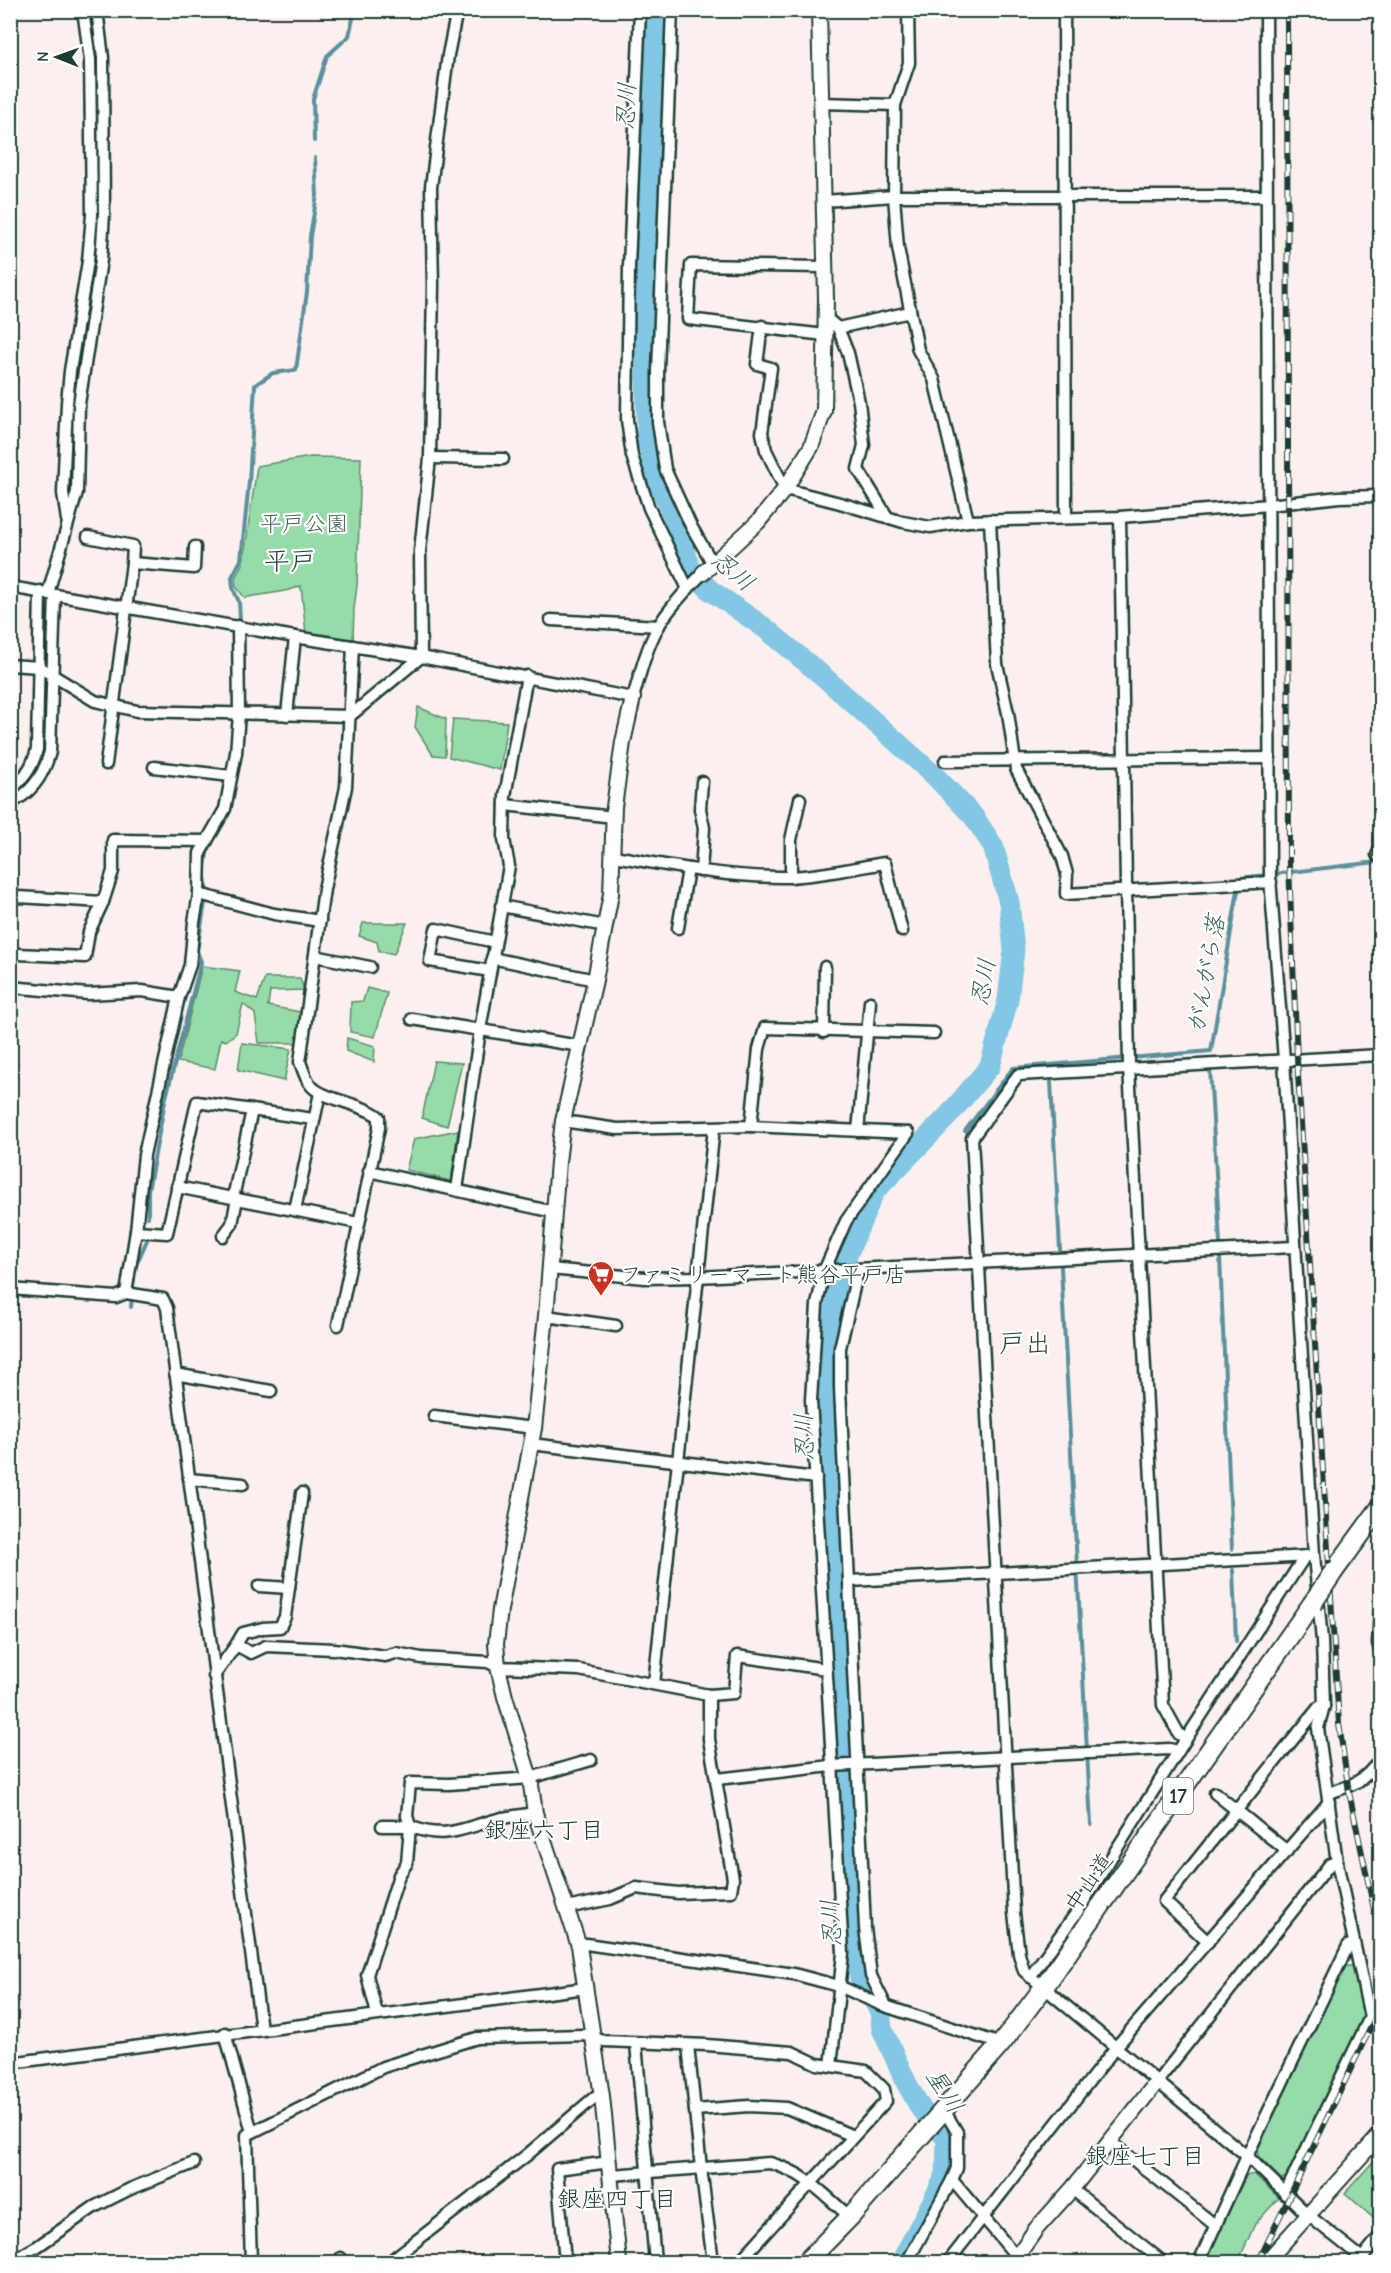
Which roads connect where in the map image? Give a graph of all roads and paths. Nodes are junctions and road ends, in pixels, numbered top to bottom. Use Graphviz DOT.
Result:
graph roads {
  1 [pos="82,10"];
  2 [pos="97,10"];
  3 [pos="457,10"];
  4 [pos="640,10"];
  5 [pos="672,10"];
  6 [pos="819,10"];
  7 [pos="908,10"];
  8 [pos="1064,10"];
  9 [pos="1266,10"];
  10 [pos="820,104"];
  11 [pos="895,105"];
  12 [pos="894,196"];
  13 [pos="1266,196"];
  14 [pos="1065,198"];
  15 [pos="824,201"];
  16 [pos="98,214"];
  17 [pos="825,267"];
  18 [pos="910,312"];
  19 [pos="825,317"];
  20 [pos="762,326"];
  21 [pos="838,328"];
  22 [pos="825,335"];
  23 [pos="430,458"];
  24 [pos="503,459"];
  25 [pos="785,489"];
  26 [pos="1380,496"];
  27 [pos="1269,505"];
  28 [pos="1120,517"];
  29 [pos="888,518"];
  30 [pos="1066,518"];
  31 [pos="968,520"];
  32 [pos="990,520"];
  33 [pos="88,537"];
  34 [pos="195,547"];
  35 [pos="132,563"];
  36 [pos="708,569"];
  37 [pos="10,587"];
  38 [pos="690,587"];
  39 [pos="48,593"];
  40 [pos="126,607"];
  41 [pos="551,620"];
  42 [pos="238,626"];
  43 [pos="659,626"];
  44 [pos="295,637"];
  45 [pos="353,646"];
  46 [pos="421,657"];
  47 [pos="10,665"];
  48 [pos="39,667"];
  49 [pos="527,676"];
  50 [pos="54,677"];
  51 [pos="633,698"];
  52 [pos="115,706"];
  53 [pos="239,714"];
  54 [pos="287,715"];
  55 [pos="350,716"];
  56 [pos="1270,758"];
  57 [pos="1125,759"];
  58 [pos="1015,760"];
  59 [pos="945,761"];
  60 [pos="106,764"];
  61 [pos="154,767"];
  62 [pos="231,776"];
  63 [pos="702,782"];
  64 [pos="10,789"];
  65 [pos="800,799"];
  66 [pos="10,803"];
  67 [pos="505,805"];
  68 [pos="614,817"];
  69 [pos="207,841"];
  70 [pos="614,856"];
  71 [pos="688,869"];
  72 [pos="701,871"];
  73 [pos="1270,876"];
  74 [pos="791,877"];
  75 [pos="1126,891"];
  76 [pos="198,894"];
  77 [pos="18,897"];
  78 [pos="103,902"];
  79 [pos="501,906"];
  80 [pos="320,921"];
  81 [pos="605,926"];
  82 [pos="678,928"];
  83 [pos="902,931"];
  84 [pos="495,942"];
  85 [pos="17,954"];
  86 [pos="315,956"];
  87 [pos="492,958"];
  88 [pos="370,967"];
  89 [pos="825,967"];
  90 [pos="490,971"];
  91 [pos="595,980"];
  92 [pos="10,987"];
  93 [pos="179,997"];
  94 [pos="870,1002"];
  95 [pos="412,1019"];
  96 [pos="480,1030"];
  97 [pos="824,1032"];
  98 [pos="867,1032"];
  99 [pos="934,1033"];
  100 [pos="580,1046"];
  101 [pos="1380,1055"];
  102 [pos="1284,1060"];
  103 [pos="1129,1067"];
  104 [pos="320,1093"];
  105 [pos="252,1110"];
  106 [pos="313,1119"];
  107 [pos="563,1121"];
  108 [pos="751,1126"];
  109 [pos="714,1128"];
  110 [pos="858,1131"];
  111 [pos="369,1171"];
  112 [pos="177,1187"];
  113 [pos="457,1190"];
  114 [pos="235,1198"];
  115 [pos="295,1210"];
  116 [pos="554,1212"];
  117 [pos="358,1222"];
  118 [pos="136,1231"];
  119 [pos="223,1236"];
  120 [pos="1294,1247"];
  121 [pos="1138,1254"];
  122 [pos="980,1262"];
  123 [pos="550,1269"];
  124 [pos="855,1270"];
  125 [pos="827,1271"];
  126 [pos="698,1277"];
  127 [pos="10,1289"];
  128 [pos="126,1293"];
  129 [pos="546,1316"];
  130 [pos="338,1325"];
  131 [pos="616,1326"];
  132 [pos="175,1374"];
  133 [pos="271,1390"];
  134 [pos="434,1416"];
  135 [pos="534,1428"];
  136 [pos="531,1444"];
  137 [pos="679,1463"];
  138 [pos="816,1478"];
  139 [pos="189,1479"];
  140 [pos="243,1484"];
  141 [pos="302,1492"];
  142 [pos="1380,1508"];
  143 [pos="1309,1556"];
  144 [pos="1155,1563"];
  145 [pos="996,1573"];
  146 [pos="850,1581"];
  147 [pos="259,1586"];
  148 [pos="289,1588"];
  149 [pos="1380,1612"];
  150 [pos="236,1645"];
  151 [pos="1380,1650"];
  152 [pos="498,1667"];
  153 [pos="826,1670"];
  154 [pos="214,1676"];
  155 [pos="654,1684"];
  156 [pos="709,1695"];
  157 [pos="1324,1706"];
  158 [pos="1186,1738"];
  159 [pos="1178,1751"];
  160 [pos="1006,1757"];
  161 [pos="1380,1759"];
  162 [pos="591,1760"];
  163 [pos="859,1765"];
  164 [pos="834,1766"];
  165 [pos="530,1778"];
  166 [pos="717,1779"];
  167 [pos="1215,1793"];
  168 [pos="1328,1797"];
  169 [pos="1237,1811"];
  170 [pos="536,1813"];
  171 [pos="382,1826"];
  172 [pos="410,1826"];
  173 [pos="1287,1851"];
  174 [pos="1337,1862"];
  175 [pos="567,1908"];
  176 [pos="1208,1942"];
  177 [pos="1353,1944"];
  178 [pos="579,1946"];
  179 [pos="1037,1982"];
  180 [pos="839,1986"];
  181 [pos="586,1988"];
  182 [pos="883,2005"];
  183 [pos="377,2014"];
  184 [pos="261,2029"];
  185 [pos="225,2033"];
  186 [pos="594,2037"];
  187 [pos="636,2043"];
  188 [pos="688,2044"];
  189 [pos="1001,2044"];
  190 [pos="1116,2047"];
  191 [pos="10,2063"];
  192 [pos="831,2066"];
  193 [pos="1157,2082"];
  194 [pos="602,2096"];
  195 [pos="946,2108"];
  196 [pos="695,2110"];
  197 [pos="252,2132"];
  198 [pos="1380,2135"];
  199 [pos="854,2136"];
  200 [pos="1110,2141"];
  201 [pos="1247,2156"];
  202 [pos="194,2163"];
  203 [pos="700,2168"];
  204 [pos="610,2169"];
  205 [pos="647,2172"];
  206 [pos="952,2180"];
  207 [pos="812,2183"];
  208 [pos="1072,2188"];
  209 [pos="1285,2193"];
  210 [pos="1308,2215"];
  211 [pos="850,2217"];
  212 [pos="984,2217"];
  213 [pos="1216,2226"];
  214 [pos="1380,2236"];
  215 [pos="1017,2260"];
  216 [pos="1360,2260"];
  217 [pos="10,2262"];
  218 [pos="251,2262"];
  219 [pos="389,2262"];
  220 [pos="565,2262"];
  221 [pos="620,2262"];
  222 [pos="655,2262"];
  223 [pos="713,2262"];
  224 [pos="739,2262"];
  225 [pos="806,2262"];
  226 [pos="907,2262"];
  227 [pos="948,2262"];
  228 [pos="1163,2262"];
  229 [pos="1199,2262"];
  230 [pos="1266,2262"];
  1 -- 16 [label="street"];
  2 -- 16 [label="street"];
  3 -- 23 [label="street"];
  4 -- 38 [label="street"];
  5 -- 36 [label="street"];
  6 -- 10 [label="street"];
  7 -- 11 [label="street"];
  8 -- 14 [label="street"];
  9 -- 13 [label="street"];
  10 -- 11 [label="street"];
  10 -- 15 [label="street"];
  11 -- 12 [label="street"];
  12 -- 14 [label="street"];
  12 -- 15 [label="street"];
  12 -- 18 [label="street"];
  13 -- 14 [label="street"];
  13 -- 27 [label="street"];
  14 -- 30 [label="street"];
  15 -- 17 [label="street"];
  16 -- 39 [label="street"];
  17 -- 19 [label="street"];
  17 -- 20 [label="street"];
  18 -- 21 [label="street"];
  18 -- 31 [label="street"];
  19 -- 21 [label="street"];
  19 -- 22 [label="street"];
  20 -- 22 [label="street"];
  20 -- 25 [label="street"];
  21 -- 29 [label="street"];
  22 -- 25 [label="street"];
  23 -- 24 [label="street"];
  23 -- 46 [label="street"];
  25 -- 29 [label="street"];
  25 -- 36 [label="street"];
  26 -- 27 [label="street"];
  27 -- 28 [label="street"];
  27 -- 56 [label="street"];
  28 -- 30 [label="street"];
  28 -- 57 [label="street"];
  29 -- 31 [label="street"];
  30 -- 32 [label="street"];
  31 -- 32 [label="street"];
  32 -- 58 [label="street"];
  33 -- 35 [label="street"];
  34 -- 35 [label="street"];
  35 -- 40 [label="street"];
  36 -- 38 [label="street"];
  37 -- 39 [label="street"];
  38 -- 43 [label="street"];
  39 -- 40 [label="street"];
  39 -- 48 [label="street"];
  39 -- 50 [label="street"];
  40 -- 42 [label="street"];
  40 -- 52 [label="street"];
  41 -- 43 [label="street"];
  42 -- 44 [label="street"];
  42 -- 53 [label="street"];
  43 -- 51 [label="street"];
  44 -- 45 [label="street"];
  44 -- 54 [label="street"];
  45 -- 46 [label="street"];
  45 -- 55 [label="street"];
  46 -- 49 [label="street"];
  46 -- 55 [label="street"];
  47 -- 48 [label="street"];
  48 -- 50 [label="street"];
  48 -- 64 [label="street"];
  49 -- 51 [label="street"];
  49 -- 67 [label="street"];
  50 -- 52 [label="street"];
  50 -- 66 [label="street"];
  51 -- 68 [label="street"];
  52 -- 53 [label="street"];
  52 -- 60 [label="street"];
  53 -- 54 [label="street"];
  53 -- 62 [label="street"];
  54 -- 55 [label="street"];
  55 -- 80 [label="street"];
  56 -- 57 [label="street"];
  56 -- 73 [label="street"];
  57 -- 58 [label="street"];
  57 -- 75 [label="street"];
  58 -- 59 [label="street"];
  58 -- 75 [label="street"];
  61 -- 62 [label="street"];
  62 -- 69 [label="street"];
  63 -- 72 [label="street"];
  65 -- 74 [label="street"];
  67 -- 68 [label="street"];
  67 -- 79 [label="street"];
  68 -- 70 [label="street"];
  69 -- 76 [label="street"];
  69 -- 78 [label="street"];
  70 -- 71 [label="street"];
  70 -- 81 [label="street"];
  71 -- 72 [label="street"];
  71 -- 82 [label="street"];
  72 -- 74 [label="street"];
  73 -- 75 [label="street"];
  73 -- 102 [label="street"];
  74 -- 83 [label="street"];
  75 -- 103 [label="street"];
  76 -- 80 [label="street"];
  76 -- 93 [label="street"];
  77 -- 78 [label="street"];
  78 -- 85 [label="street"];
  79 -- 81 [label="street"];
  79 -- 84 [label="street"];
  80 -- 86 [label="street"];
  81 -- 91 [label="street"];
  84 -- 87 [label="street"];
  84 -- 90 [label="street"];
  86 -- 88 [label="street"];
  86 -- 104 [label="street"];
  87 -- 90 [label="street"];
  87 -- 91 [label="street"];
  89 -- 97 [label="street"];
  90 -- 96 [label="street"];
  91 -- 100 [label="street"];
  92 -- 93 [label="street"];
  93 -- 118 [label="street"];
  94 -- 98 [label="street"];
  95 -- 96 [label="street"];
  96 -- 100 [label="street"];
  96 -- 113 [label="street"];
  97 -- 98 [label="street"];
  97 -- 108 [label="street"];
  98 -- 99 [label="street"];
  98 -- 110 [label="street"];
  100 -- 107 [label="street"];
  101 -- 102 [label="street"];
  102 -- 103 [label="street"];
  102 -- 120 [label="street"];
  103 -- 121 [label="street"];
  103 -- 122 [label="street"];
  104 -- 106 [label="street"];
  104 -- 111 [label="street"];
  105 -- 106 [label="street"];
  105 -- 112 [label="street"];
  105 -- 114 [label="street"];
  106 -- 115 [label="street"];
  107 -- 109 [label="street"];
  107 -- 116 [label="street"];
  108 -- 109 [label="street"];
  108 -- 110 [label="street"];
  109 -- 126 [label="street"];
  110 -- 125 [label="street"];
  111 -- 113 [label="street"];
  111 -- 117 [label="street"];
  112 -- 114 [label="street"];
  112 -- 118 [label="street"];
  113 -- 116 [label="street"];
  114 -- 115 [label="street"];
  114 -- 119 [label="street"];
  115 -- 117 [label="street"];
  116 -- 123 [label="street"];
  117 -- 130 [label="street"];
  118 -- 128 [label="street"];
  120 -- 121 [label="street"];
  120 -- 143 [label="street"];
  121 -- 122 [label="street"];
  121 -- 144 [label="street"];
  122 -- 124 [label="street"];
  122 -- 145 [label="street"];
  123 -- 126 [label="street"];
  123 -- 129 [label="street"];
  124 -- 125 [label="street"];
  124 -- 146 [label="street"];
  125 -- 126 [label="street"];
  125 -- 138 [label="street"];
  126 -- 137 [label="street"];
  127 -- 128 [label="street"];
  128 -- 132 [label="street"];
  129 -- 131 [label="street"];
  129 -- 135 [label="street"];
  132 -- 133 [label="street"];
  132 -- 139 [label="street"];
  134 -- 135 [label="street"];
  135 -- 136 [label="street"];
  136 -- 137 [label="street"];
  136 -- 152 [label="street"];
  137 -- 138 [label="street"];
  137 -- 155 [label="street"];
  138 -- 153 [label="street"];
  139 -- 140 [label="street"];
  139 -- 154 [label="street"];
  141 -- 148 [label="street"];
  142 -- 179 [label="highway, 中山道 / 17, bridge"];
  143 -- 144 [label="street"];
  143 -- 157 [label="street"];
  143 -- 158 [label="street"];
  144 -- 145 [label="street"];
  144 -- 158 [label="street"];
  145 -- 146 [label="street"];
  145 -- 160 [label="street"];
  146 -- 163 [label="street"];
  147 -- 148 [label="street"];
  148 -- 150 [label="street"];
  149 -- 151 [label="street"];
  150 -- 152 [label="street"];
  150 -- 154 [label="street"];
  152 -- 155 [label="street"];
  152 -- 165 [label="street"];
  153 -- 156 [label="street"];
  153 -- 164 [label="street"];
  154 -- 184 [label="street"];
  155 -- 156 [label="street"];
  156 -- 166 [label="street"];
  157 -- 168 [label="street"];
  157 -- 169 [label="street"];
  158 -- 159 [label="street"];
  159 -- 160 [label="street"];
  159 -- 179 [label="street"];
  160 -- 163 [label="street"];
  160 -- 179 [label="street"];
  161 -- 168 [label="street"];
  162 -- 165 [label="street"];
  163 -- 164 [label="street"];
  163 -- 182 [label="street"];
  164 -- 166 [label="street"];
  164 -- 180 [label="street"];
  165 -- 170 [label="street"];
  165 -- 172 [label="street"];
  166 -- 175 [label="street"];
  167 -- 169 [label="street"];
  168 -- 173 [label="street"];
  168 -- 174 [label="street"];
  169 -- 173 [label="street"];
  169 -- 176 [label="street"];
  170 -- 172 [label="street"];
  170 -- 175 [label="street"];
  171 -- 172 [label="street"];
  172 -- 183 [label="street"];
  173 -- 176 [label="street"];
  174 -- 177 [label="street"];
  174 -- 193 [label="street"];
  175 -- 178 [label="street"];
  176 -- 190 [label="street"];
  177 -- 201 [label="street"];
  177 -- 209 [label="street"];
  178 -- 180 [label="street"];
  178 -- 181 [label="street"];
  179 -- 189 [label="highway, 中山道 / 17"];
  179 -- 190 [label="street"];
  180 -- 182 [label="street"];
  180 -- 192 [label="street"];
  181 -- 183 [label="street"];
  181 -- 186 [label="street"];
  182 -- 189 [label="street"];
  183 -- 184 [label="street"];
  184 -- 185 [label="street"];
  185 -- 191 [label="street"];
  185 -- 197 [label="street"];
  186 -- 187 [label="street"];
  186 -- 194 [label="street"];
  186 -- 197 [label="street"];
  187 -- 188 [label="street"];
  187 -- 205 [label="street"];
  188 -- 192 [label="street"];
  188 -- 196 [label="street"];
  189 -- 195 [label="highway, 中山道 / 17"];
  190 -- 193 [label="street"];
  190 -- 212 [label="street"];
  192 -- 199 [label="street"];
  193 -- 200 [label="street"];
  193 -- 201 [label="street"];
  194 -- 204 [label="street"];
  194 -- 219 [label="street"];
  195 -- 206 [label="street"];
  195 -- 211 [label="highway, 中山道 / 17"];
  196 -- 199 [label="street"];
  196 -- 203 [label="street"];
  197 -- 218 [label="street"];
  198 -- 210 [label="street"];
  199 -- 207 [label="street"];
  200 -- 208 [label="street"];
  200 -- 213 [label="street"];
  201 -- 209 [label="street"];
  201 -- 213 [label="street"];
  202 -- 217 [label="street"];
  203 -- 205 [label="street"];
  203 -- 207 [label="street"];
  203 -- 223 [label="street"];
  204 -- 205 [label="street"];
  204 -- 220 [label="street"];
  204 -- 221 [label="street"];
  205 -- 222 [label="street"];
  206 -- 212 [label="street"];
  206 -- 226 [label="street"];
  207 -- 211 [label="street"];
  207 -- 224 [label="street"];
  208 -- 215 [label="street"];
  208 -- 228 [label="street"];
  209 -- 210 [label="street"];
  210 -- 216 [label="street"];
  210 -- 230 [label="street"];
  211 -- 225 [label="highway, 中山道 / 17"];
  212 -- 215 [label="street"];
  212 -- 227 [label="street"];
  213 -- 229 [label="street"];
  214 -- 216 [label="street"];
}
